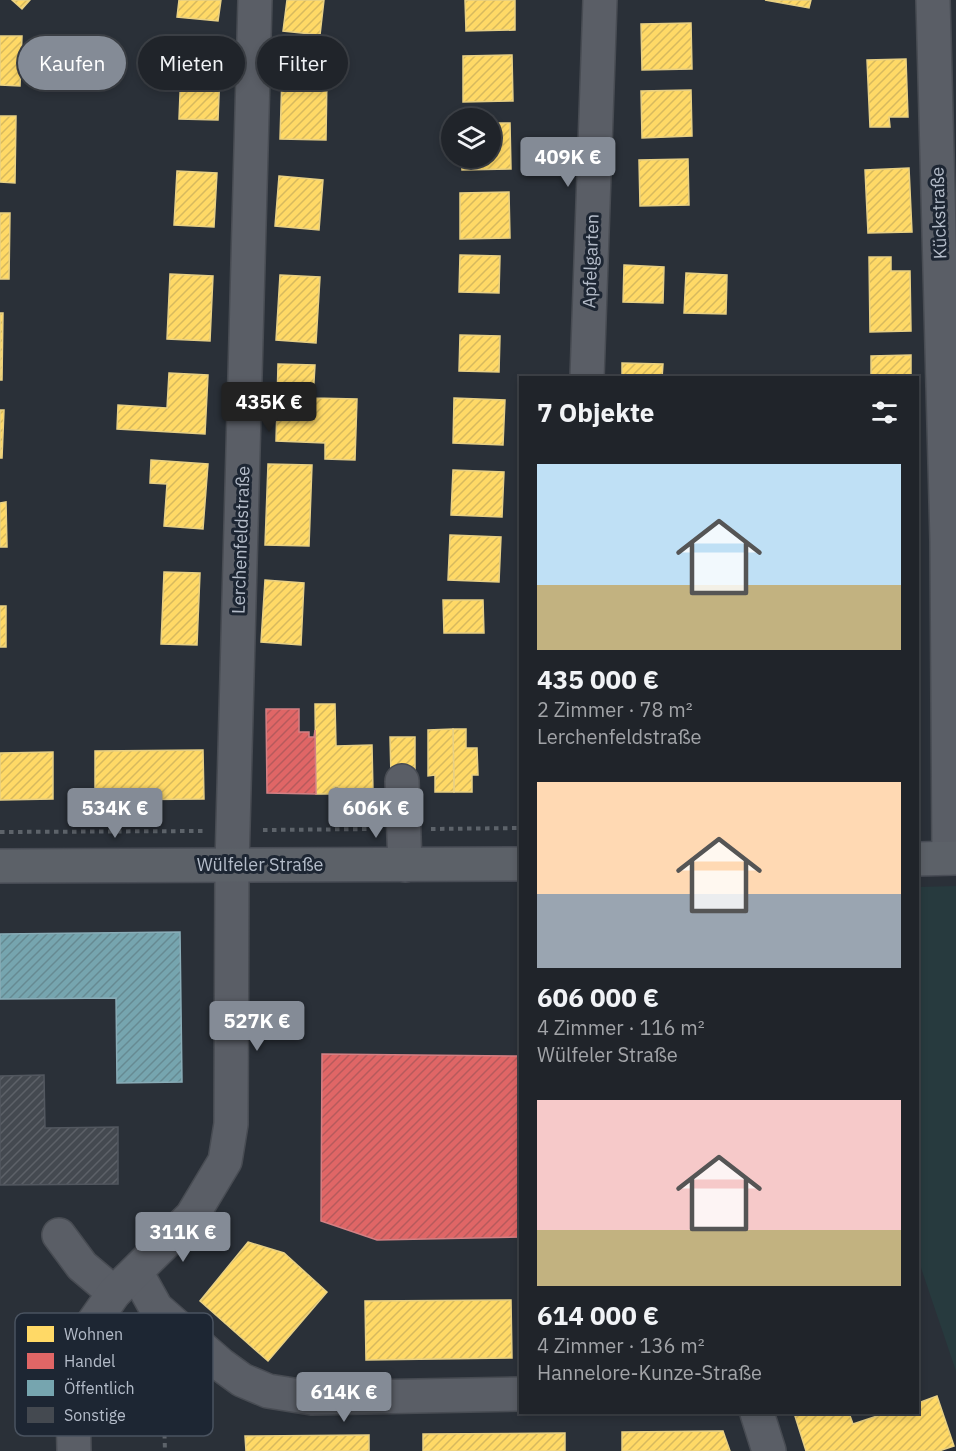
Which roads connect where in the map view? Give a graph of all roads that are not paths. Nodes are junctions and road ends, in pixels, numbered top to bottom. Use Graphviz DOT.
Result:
graph roads {
  1 [pos="255,0"];
  2 [pos="600,0"];
  3 [pos="933,0"];
  4 [pos="587,376"];
  5 [pos="402,781"];
  6 [pos="941,858"];
  7 [pos="232,864"];
  8 [pos="519,864"];
  9 [pos="405,865"];
  10 [pos="0,866"];
  11 [pos="58,1235"];
  12 [pos="125,1283"];
  13 [pos="102,1313"];
  14 [pos="162,1313"];
  15 [pos="213,1358"];
  16 [pos="519,1394"];
  17 [pos="757,1414"];
  18 [pos="74,1436"];
  19 [pos="74,1451"];
  20 [pos="769,1451"];
  1 -- 7 [label="street, Lerchenfeldstraße"];
  2 -- 4 [label="street, Apfelgarten"];
  3 -- 6 [label="street, Kückstraße"];
  5 -- 9 [label="street"];
  7 -- 9 [label="main road, Wülfeler Straße"];
  7 -- 10 [label="main road, Wülfeler Straße"];
  7 -- 12 [label="street, Lerchenfeldstraße"];
  8 -- 9 [label="main road, Wülfeler Straße"];
  11 -- 12 [label="street"];
  12 -- 13 [label="street, Lerchenfeldstraße"];
  12 -- 14 [label="street"];
  15 -- 16 [label="street"];
  17 -- 20 [label="street"];
  18 -- 19 [label="street, Lerchenfeldstraße"];
}
